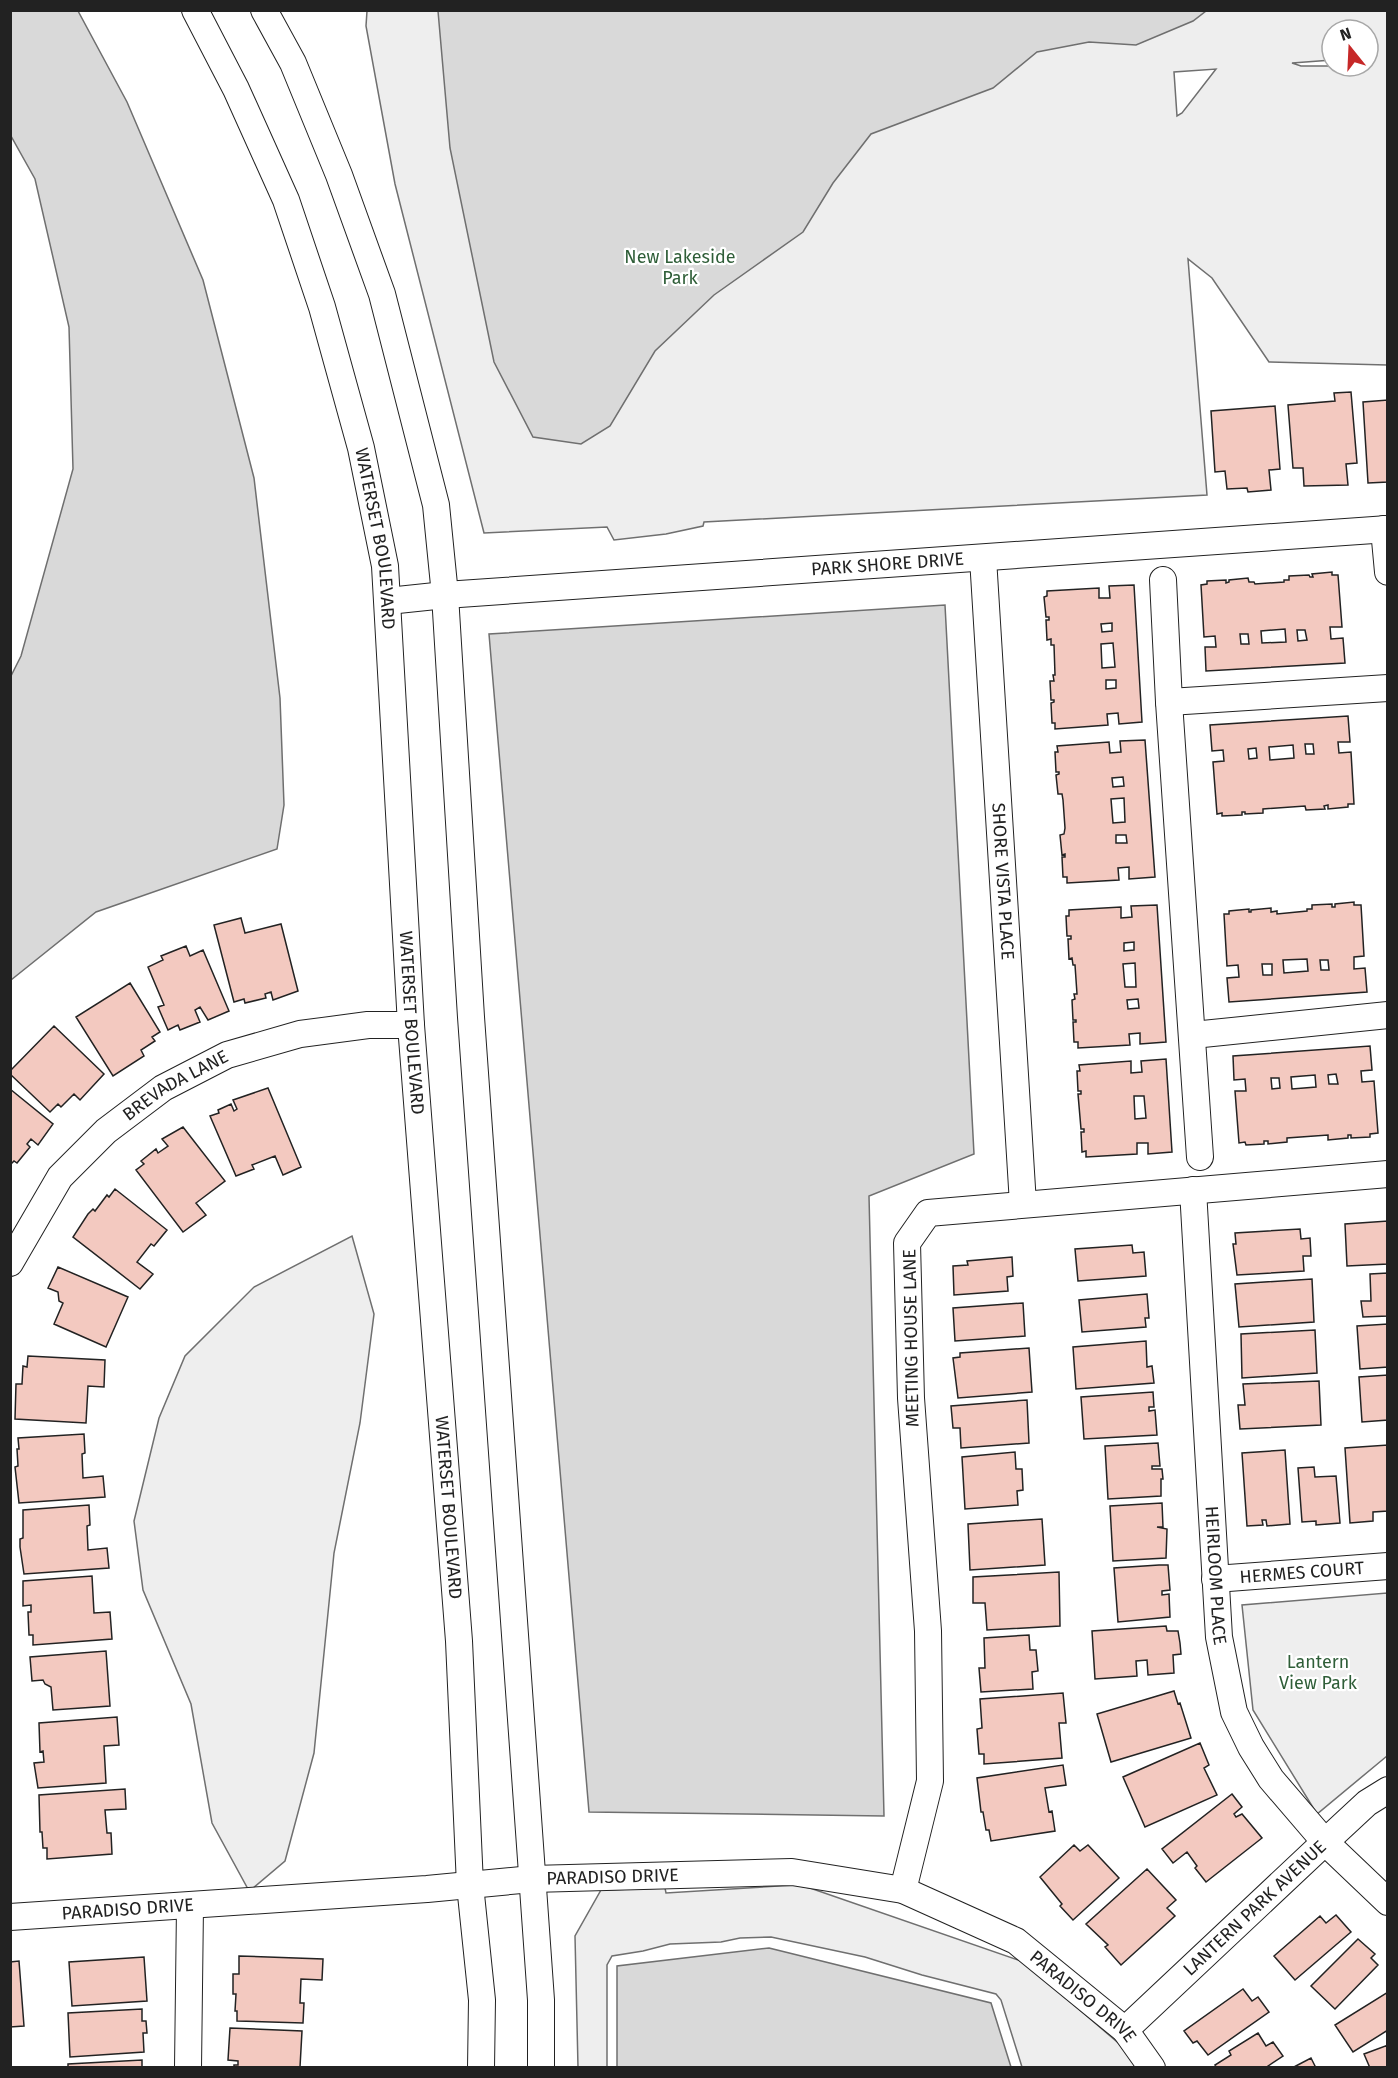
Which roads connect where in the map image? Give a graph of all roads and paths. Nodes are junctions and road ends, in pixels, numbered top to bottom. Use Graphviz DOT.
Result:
graph roads {
  1 [pos="195,10"];
  2 [pos="264,10"];
  3 [pos="1386,529"];
  4 [pos="983,558"];
  5 [pos="1388,572"];
  6 [pos="1163,580"];
  7 [pos="445,595"];
  8 [pos="388,601"];
  9 [pos="1388,688"];
  10 [pos="1169,702"];
  11 [pos="1388,1015"];
  12 [pos="411,1025"];
  13 [pos="1193,1035"];
  14 [pos="1200,1157"];
  15 [pos="1388,1174"];
  16 [pos="1193,1190"];
  17 [pos="1023,1204"];
  18 [pos="10,1263"];
  19 [pos="1388,1566"];
  20 [pos="1215,1579"];
  21 [pos="1388,1790"];
  22 [pos="1325,1842"];
  23 [pos="532,1880"];
  24 [pos="470,1885"];
  25 [pos="903,1890"];
  26 [pos="1388,1902"];
  27 [pos="190,1906"];
  28 [pos="10,1917"];
  29 [pos="1125,2030"];
  30 [pos="188,2067"];
  31 [pos="481,2067"];
  32 [pos="541,2067"];
  33 [pos="1152,2067"];
  1 -- 8 [label="street, WATERSET BOULEVARD"];
  2 -- 7 [label="street"];
  3 -- 4 [label="street, PARK SHORE DRIVE"];
  3 -- 5 [label="street"];
  4 -- 7 [label="street, PARK SHORE DRIVE"];
  4 -- 17 [label="street, SHORE VISTA PLACE"];
  6 -- 10 [label="street"];
  7 -- 8 [label="street, PARK SHORE DRIVE"];
  7 -- 23 [label="street"];
  8 -- 12 [label="street, WATERSET BOULEVARD"];
  9 -- 10 [label="street"];
  10 -- 13 [label="street"];
  11 -- 13 [label="street"];
  12 -- 18 [label="street, BREVADA LANE"];
  12 -- 24 [label="street, WATERSET BOULEVARD"];
  13 -- 14 [label="street"];
  15 -- 16 [label="street, MEETING HOUSE LANE"];
  16 -- 17 [label="street, MEETING HOUSE LANE"];
  16 -- 20 [label="street, HEIRLOOM PLACE"];
  17 -- 25 [label="street, MEETING HOUSE LANE"];
  19 -- 20 [label="street, HERMES COURT"];
  20 -- 22 [label="street, HEIRLOOM PLACE"];
  21 -- 22 [label="street, LANTERN PARK AVENUE"];
  22 -- 26 [label="street, HEIRLOOM PLACE"];
  22 -- 29 [label="street, LANTERN PARK AVENUE"];
  23 -- 24 [label="street, PARADISO DRIVE"];
  23 -- 25 [label="street, PARADISO DRIVE"];
  23 -- 32 [label="street"];
  24 -- 27 [label="street, PARADISO DRIVE"];
  24 -- 31 [label="street, WATERSET BOULEVARD"];
  25 -- 29 [label="street, PARADISO DRIVE"];
  27 -- 28 [label="street, PARADISO DRIVE"];
  27 -- 30 [label="street"];
  29 -- 33 [label="street, PARADISO DRIVE"];
}
